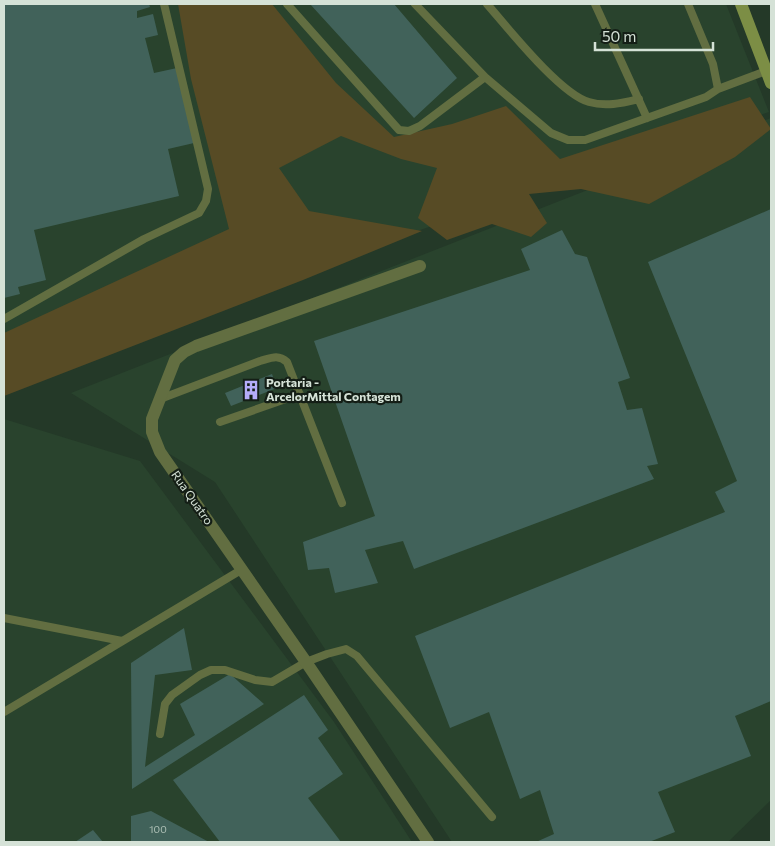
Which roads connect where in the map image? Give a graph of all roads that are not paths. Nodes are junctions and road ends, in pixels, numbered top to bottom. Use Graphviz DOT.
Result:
graph roads {
  1 [pos="164,4"];
  2 [pos="287,4"];
  3 [pos="416,4"];
  4 [pos="487,4"];
  5 [pos="595,4"];
  6 [pos="688,4"];
  7 [pos="740,4"];
  8 [pos="766,71"];
  9 [pos="485,77"];
  10 [pos="771,84"];
  11 [pos="718,89"];
  12 [pos="639,99"];
  13 [pos="647,118"];
  14 [pos="420,266"];
  15 [pos="4,319"];
  16 [pos="300,394"];
  17 [pos="160,399"];
  18 [pos="220,422"];
  19 [pos="342,503"];
  20 [pos="241,570"];
  21 [pos="4,618"];
  22 [pos="122,641"];
  23 [pos="306,662"];
  24 [pos="4,712"];
  25 [pos="160,734"];
  26 [pos="492,817"];
  27 [pos="428,842"];
  1 -- 15 [label="lane"];
  2 -- 9 [label="lane"];
  3 -- 9 [label="lane"];
  4 -- 12 [label="lane"];
  5 -- 12 [label="lane"];
  6 -- 11 [label="lane"];
  7 -- 8 [label="street"];
  8 -- 10 [label="street"];
  8 -- 11 [label="lane"];
  9 -- 13 [label="lane"];
  11 -- 13 [label="lane"];
  12 -- 13 [label="lane"];
  14 -- 17 [label="street, Rua Quatro"];
  16 -- 17 [label="lane"];
  16 -- 18 [label="lane"];
  16 -- 19 [label="lane"];
  17 -- 20 [label="street, Rua Quatro"];
  20 -- 22 [label="lane"];
  20 -- 23 [label="street, Rua Quatro"];
  21 -- 22 [label="lane"];
  22 -- 24 [label="lane"];
  23 -- 25 [label="lane"];
  23 -- 26 [label="lane"];
  23 -- 27 [label="street, Rua Quatro"];
}
